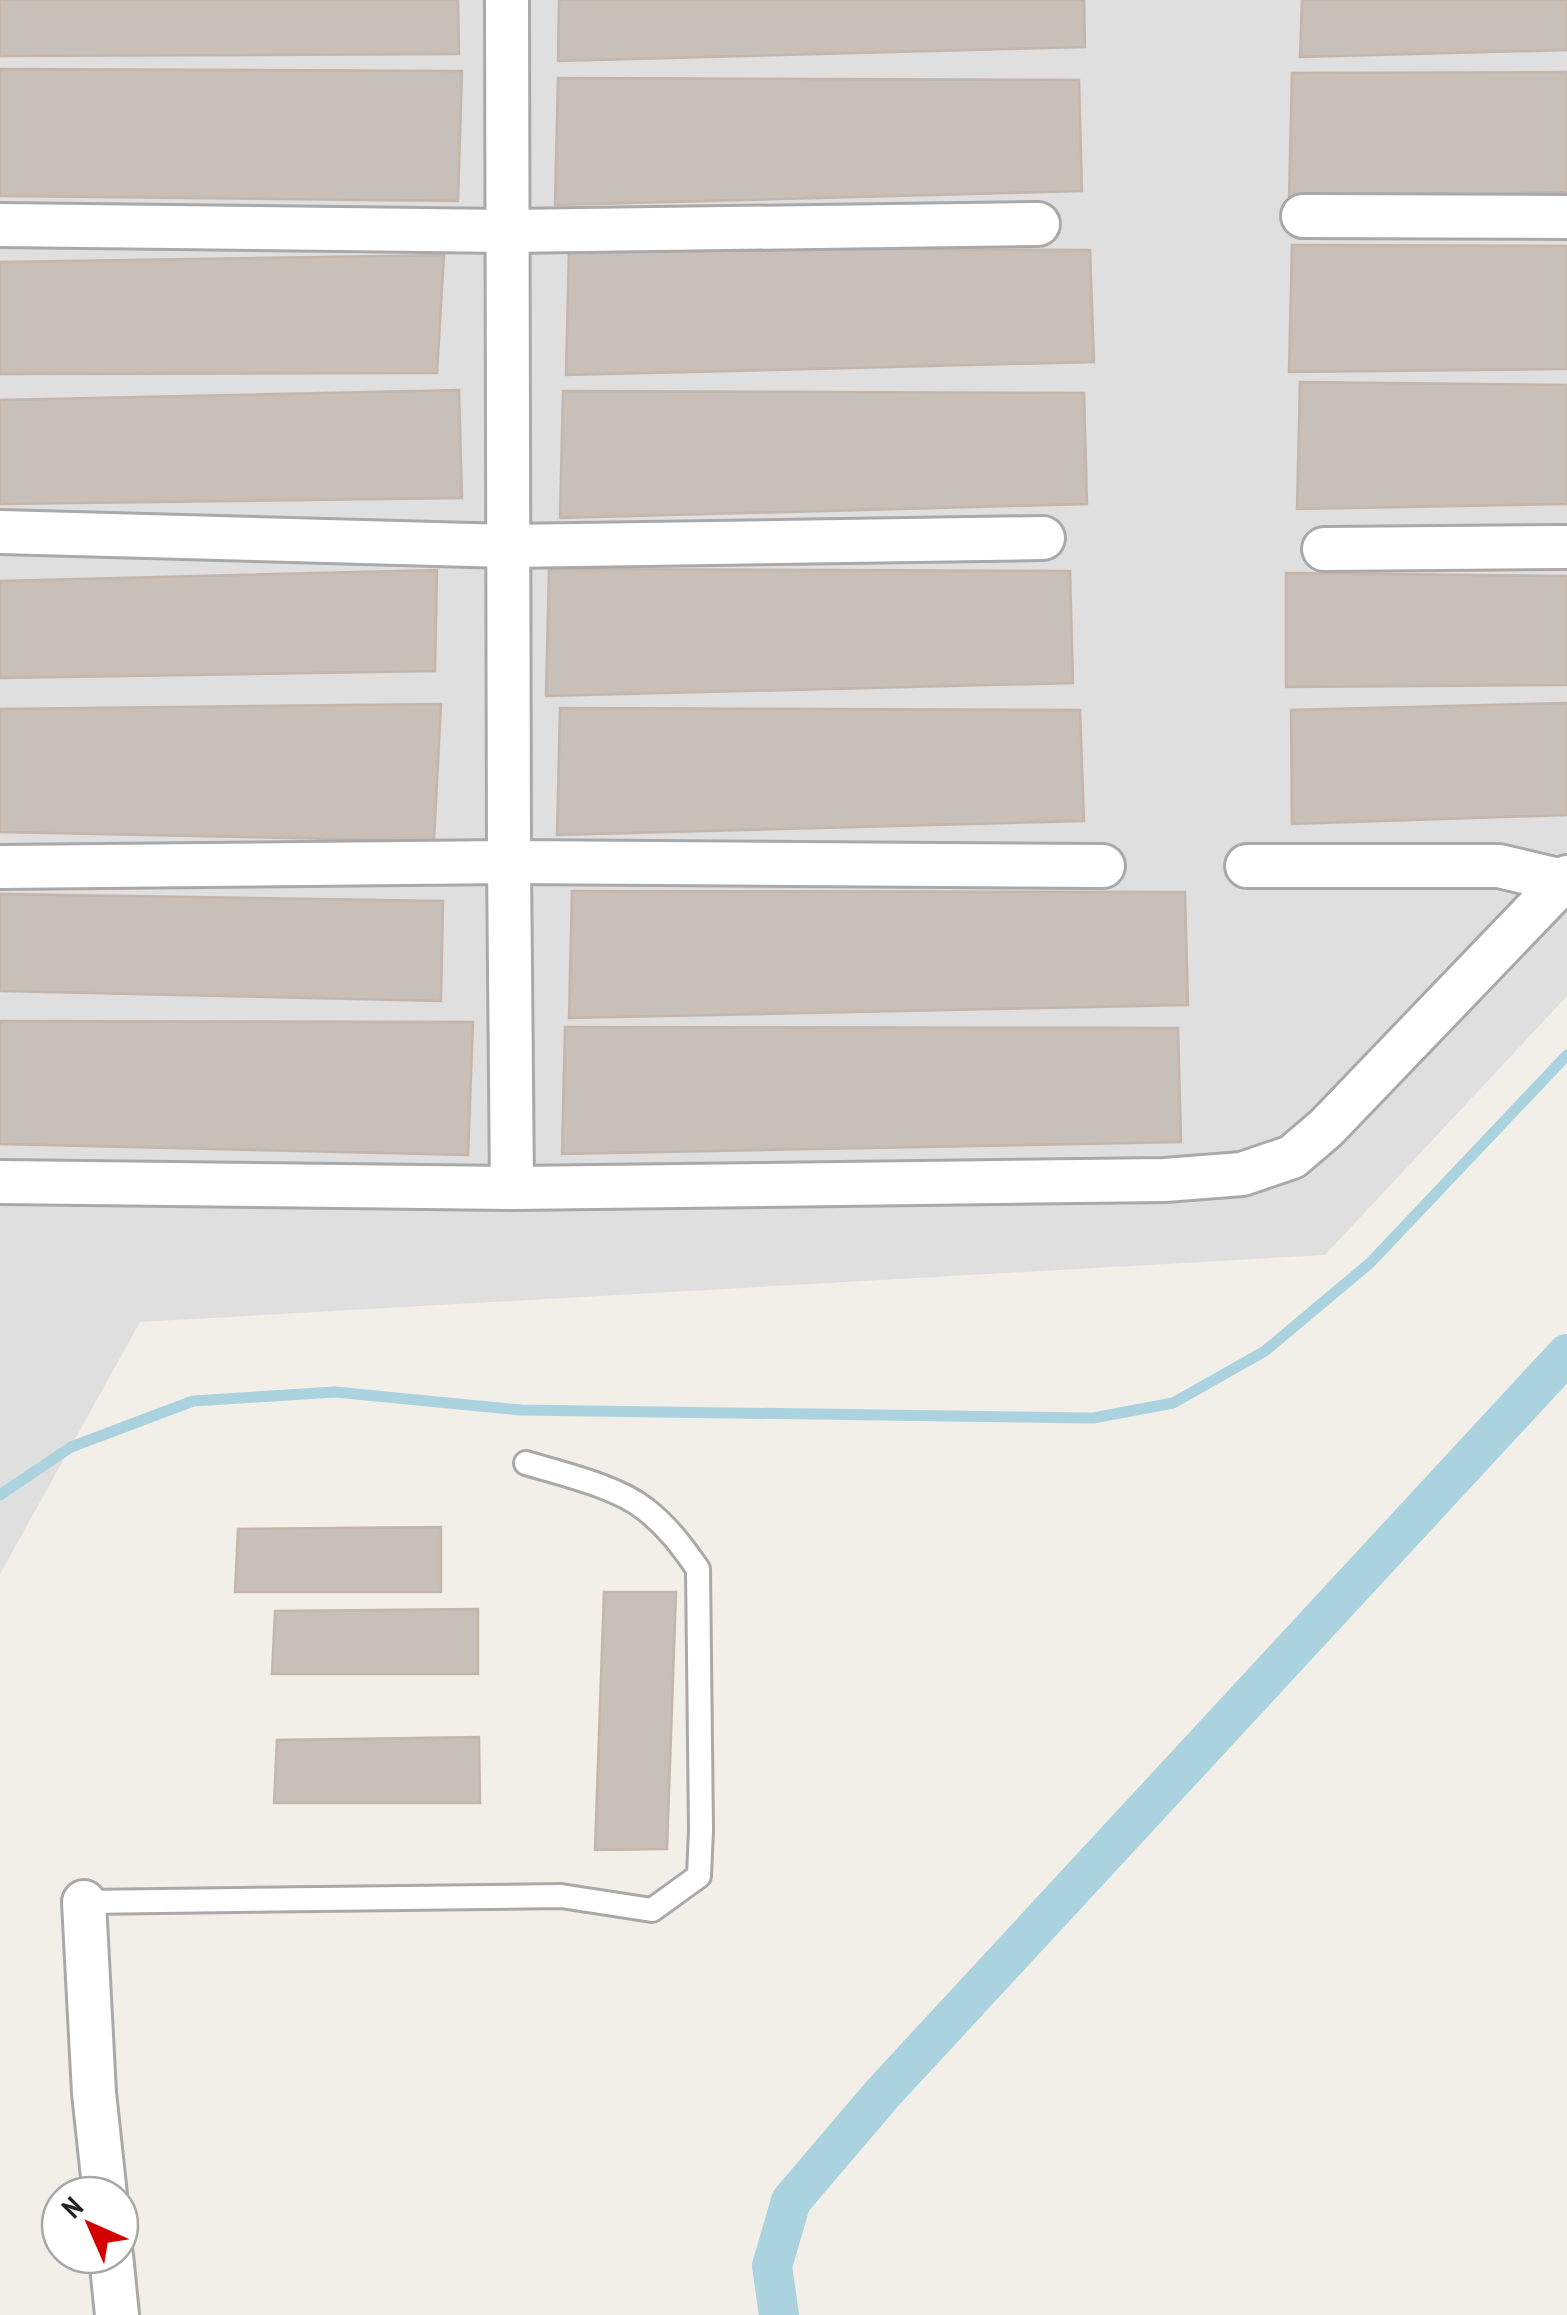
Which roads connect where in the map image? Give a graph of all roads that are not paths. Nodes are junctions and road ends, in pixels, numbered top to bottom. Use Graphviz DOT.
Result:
graph roads {
  1 [pos="508,0"];
  2 [pos="1303,216"];
  3 [pos="1567,217"];
  4 [pos="1038,224"];
  5 [pos="0,225"];
  6 [pos="508,230"];
  7 [pos="0,532"];
  8 [pos="1043,538"];
  9 [pos="508,546"];
  10 [pos="1567,547"];
  11 [pos="1324,548"];
  12 [pos="508,862"];
  13 [pos="1102,866"];
  14 [pos="1247,866"];
  15 [pos="0,867"];
  16 [pos="1565,879"];
  17 [pos="0,1182"];
  18 [pos="512,1188"];
  19 [pos="526,1463"];
  20 [pos="84,1902"];
  21 [pos="102,2175"];
  22 [pos="113,2275"];
  23 [pos="117,2315"];
  1 -- 6 [label="street"];
  2 -- 3 [label="street"];
  4 -- 6 [label="street"];
  5 -- 6 [label="street"];
  6 -- 9 [label="street"];
  7 -- 9 [label="street"];
  8 -- 9 [label="street"];
  9 -- 12 [label="street"];
  10 -- 11 [label="street"];
  12 -- 13 [label="street"];
  12 -- 15 [label="street"];
  12 -- 18 [label="street"];
  14 -- 16 [label="street"];
  16 -- 18 [label="street"];
  17 -- 18 [label="street"];
  19 -- 20 [label="lane"];
  20 -- 21 [label="street"];
  22 -- 23 [label="street"];
}
